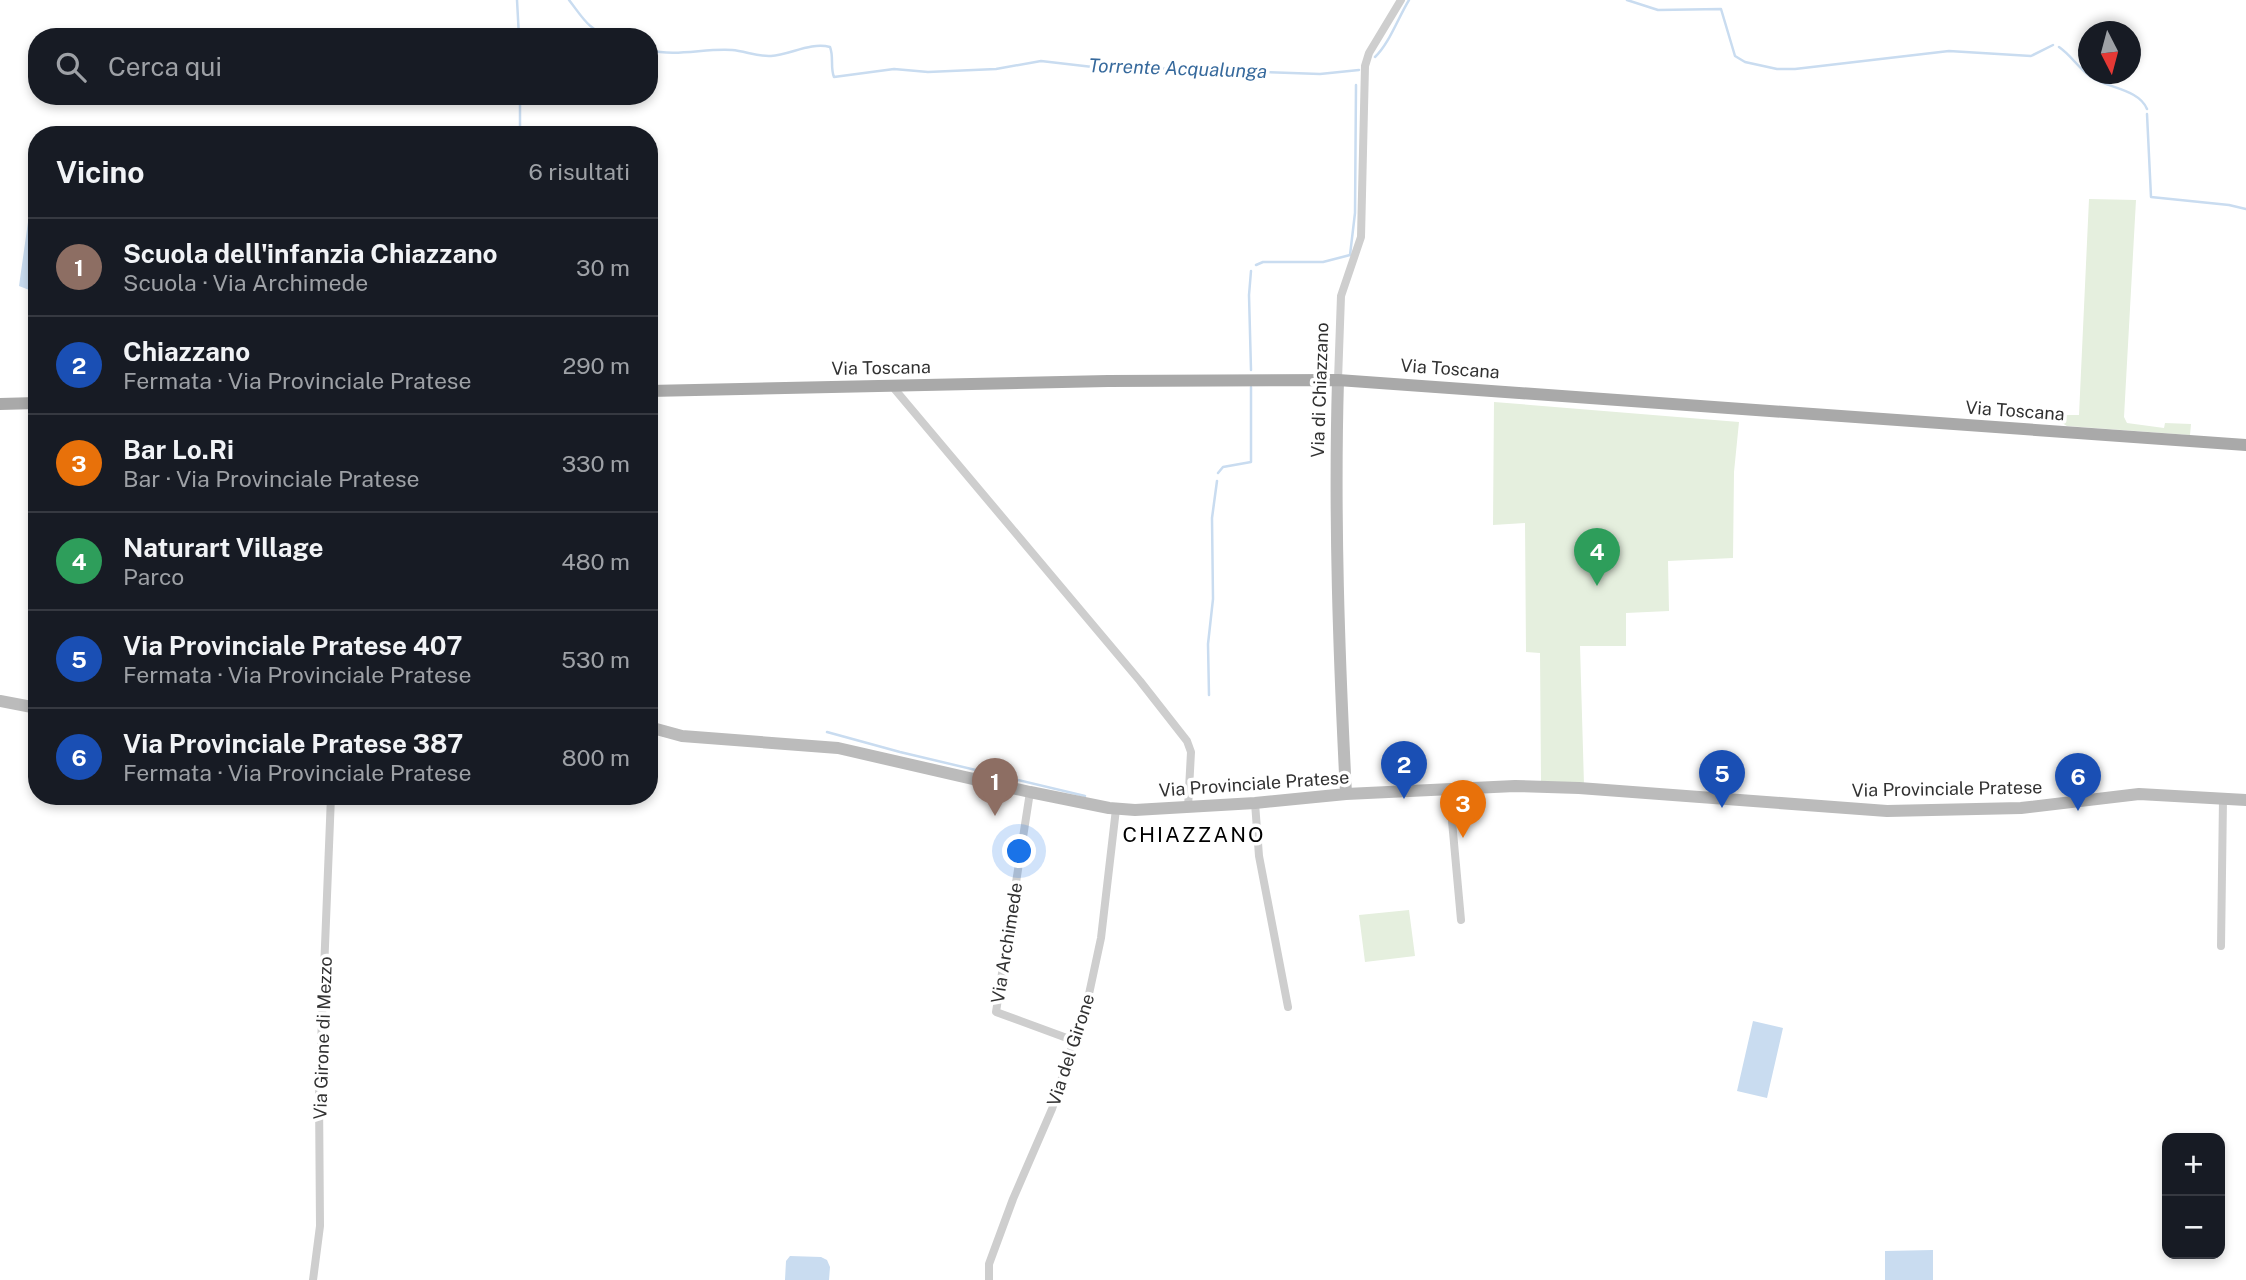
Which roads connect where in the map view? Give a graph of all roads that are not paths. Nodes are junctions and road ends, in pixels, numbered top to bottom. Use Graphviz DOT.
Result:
graph roads {
  1 [pos="1401,0"];
  2 [pos="1338,380"];
  3 [pos="892,386"];
  4 [pos="658,391"];
  5 [pos="28,403"];
  6 [pos="0,404"];
  7 [pos="2246,446"];
  8 [pos="0,701"];
  9 [pos="28,706"];
  10 [pos="658,729"];
  11 [pos="1449,788"];
  12 [pos="1030,792"];
  13 [pos="1346,794"];
  14 [pos="2223,799"];
  15 [pos="2246,800"];
  16 [pos="1255,803"];
  17 [pos="331,805"];
  18 [pos="1188,808"];
  19 [pos="1116,809"];
  20 [pos="1461,920"];
  21 [pos="2221,946"];
  22 [pos="1288,1007"];
  23 [pos="1074,1041"];
  24 [pos="313,1280"];
  25 [pos="989,1280"];
  1 -- 2 [label="street, Via di Chiazzano"];
  2 -- 3 [label="main road, Via Toscana"];
  2 -- 7 [label="main road, Via Toscana"];
  2 -- 13 [label="street, Via di Chiazzano"];
  3 -- 4 [label="main road, Via Toscana"];
  3 -- 18 [label="street"];
  5 -- 6 [label="main road"];
  8 -- 9 [label="street"];
  10 -- 12 [label="street, Via Provinciale Pratese"];
  11 -- 13 [label="street, Via Provinciale Pratese"];
  11 -- 14 [label="street, Via Provinciale Pratese"];
  11 -- 20 [label="street"];
  12 -- 19 [label="street, Via Provinciale Pratese"];
  12 -- 23 [label="street, Via Archimede"];
  13 -- 16 [label="street, Via Provinciale Pratese"];
  14 -- 15 [label="street, Via Provinciale Pratese"];
  14 -- 21 [label="street"];
  16 -- 18 [label="street, Via Provinciale Pratese"];
  16 -- 22 [label="street"];
  17 -- 24 [label="street, Via Girone di Mezzo"];
  18 -- 19 [label="street, Via Provinciale Pratese"];
  19 -- 23 [label="street, Via del Girone"];
  23 -- 25 [label="street, Via del Girone"];
}
